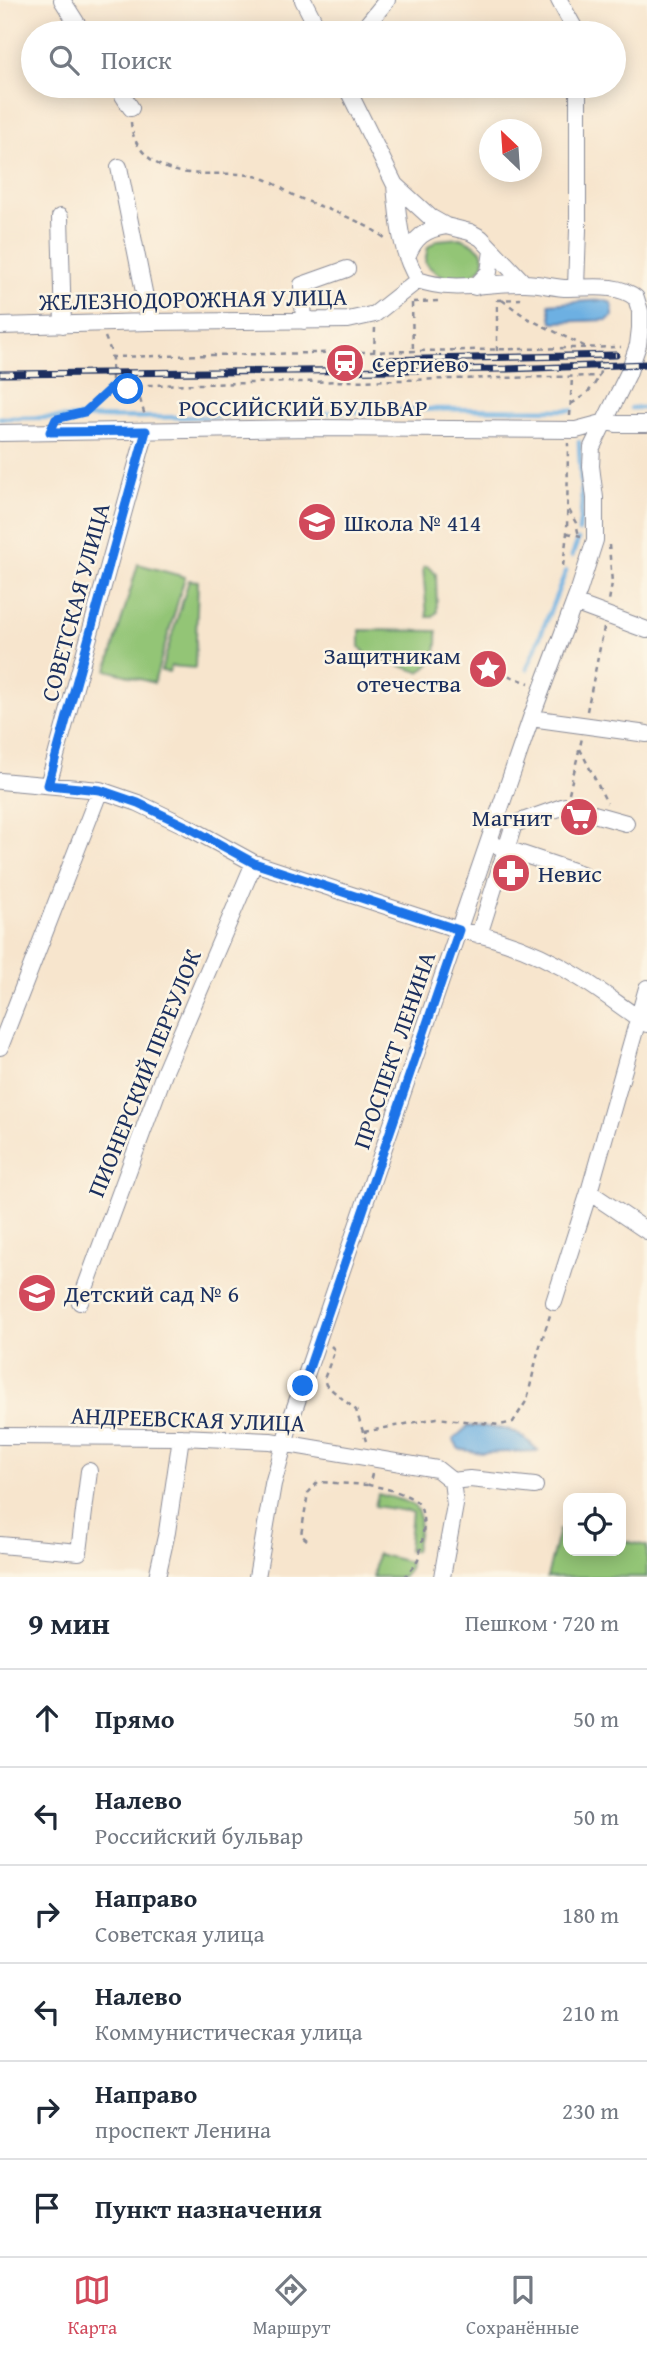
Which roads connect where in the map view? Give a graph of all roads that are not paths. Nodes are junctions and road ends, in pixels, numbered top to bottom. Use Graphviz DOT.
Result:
graph roads {
  1 [pos="62,0"];
  2 [pos="303,0"];
  3 [pos="387,0"];
  4 [pos="559,0"];
  5 [pos="75,21"];
  6 [pos="314,21"];
  7 [pos="370,21"];
  8 [pos="570,21"];
  9 [pos="125,98"];
  10 [pos="352,98"];
  11 [pos="578,98"];
  12 [pos="131,108"];
  13 [pos="119,167"];
  14 [pos="395,185"];
  15 [pos="60,217"];
  16 [pos="446,226"];
  17 [pos="492,251"];
  18 [pos="407,257"];
  19 [pos="347,270"];
  20 [pos="418,280"];
  21 [pos="524,283"];
  22 [pos="475,287"];
  23 [pos="576,287"];
  24 [pos="635,294"];
  25 [pos="304,321"];
  26 [pos="150,322"];
  27 [pos="63,325"];
  28 [pos="0,326"];
  29 [pos="606,422"];
  30 [pos="647,424"];
  31 [pos="146,431"];
  32 [pos="0,433"];
  33 [pos="574,603"];
  34 [pos="645,629"];
  35 [pos="531,718"];
  36 [pos="647,734"];
  37 [pos="0,781"];
  38 [pos="48,785"];
  39 [pos="100,790"];
  40 [pos="626,823"];
  41 [pos="489,842"];
  42 [pos="507,848"];
  43 [pos="254,863"];
  44 [pos="582,874"];
  45 [pos="459,930"];
  46 [pos="479,935"];
  47 [pos="647,988"];
  48 [pos="642,1021"];
  49 [pos="0,1047"];
  50 [pos="589,1192"];
  51 [pos="647,1231"];
  52 [pos="554,1301"];
  53 [pos="80,1302"];
  54 [pos="0,1436"];
  55 [pos="181,1437"];
  56 [pos="285,1442"];
  57 [pos="89,1471"];
  58 [pos="452,1480"];
  59 [pos="535,1486"];
  60 [pos="0,1545"];
  61 [pos="157,1577"];
  62 [pos="257,1577"];
  63 [pos="442,1577"];
  1 -- 5 [label="street"];
  2 -- 6 [label="street"];
  3 -- 7 [label="street"];
  4 -- 8 [label="street"];
  9 -- 12 [label="street"];
  10 -- 14 [label="street"];
  11 -- 23 [label="street"];
  13 -- 26 [label="street"];
  14 -- 16 [label="street"];
  14 -- 18 [label="street"];
  15 -- 27 [label="street"];
  16 -- 17 [label="street"];
  16 -- 18 [label="street"];
  17 -- 21 [label="street"];
  17 -- 22 [label="street"];
  18 -- 20 [label="street"];
  19 -- 25 [label="street"];
  20 -- 22 [label="street"];
  20 -- 25 [label="street, ЖЕЛЕЗНОДОРОЖНАЯ УЛИЦА"];
  21 -- 22 [label="street"];
  21 -- 23 [label="street"];
  23 -- 24 [label="street"];
  24 -- 29 [label="street, ПРОСПЕКТ ЛЕНИНА"];
  25 -- 26 [label="street, ЖЕЛЕЗНОДОРОЖНАЯ УЛИЦА"];
  26 -- 27 [label="street, ЖЕЛЕЗНОДОРОЖНАЯ УЛИЦА"];
  27 -- 28 [label="street, ЖЕЛЕЗНОДОРОЖНАЯ УЛИЦА"];
  29 -- 30 [label="street, РОССИЙСКИЙ БУЛЬВАР"];
  29 -- 31 [label="street, РОССИЙСКИЙ БУЛЬВАР"];
  29 -- 33 [label="street, ПРОСПЕКТ ЛЕНИНА"];
  31 -- 32 [label="street, РОССИЙСКИЙ БУЛЬВАР"];
  31 -- 38 [label="street, СОВЕТСКАЯ УЛИЦА"];
  33 -- 34 [label="street"];
  33 -- 35 [label="street, ПРОСПЕКТ ЛЕНИНА"];
  35 -- 36 [label="street"];
  35 -- 41 [label="street, ПРОСПЕКТ ЛЕНИНА"];
  37 -- 38 [label="street"];
  38 -- 39 [label="street"];
  39 -- 43 [label="street"];
  39 -- 49 [label="street"];
  40 -- 42 [label="street"];
  41 -- 42 [label="street"];
  41 -- 45 [label="street, ПРОСПЕКТ ЛЕНИНА"];
  42 -- 44 [label="street"];
  42 -- 46 [label="street"];
  43 -- 45 [label="street"];
  43 -- 53 [label="street, ПИОНЕРСКИЙ ПЕРЕУЛОК"];
  45 -- 46 [label="street"];
  45 -- 56 [label="street, ПРОСПЕКТ ЛЕНИНА"];
  46 -- 48 [label="street"];
  47 -- 48 [label="street"];
  48 -- 50 [label="street"];
  50 -- 51 [label="street"];
  50 -- 52 [label="street"];
  54 -- 55 [label="street, АНДРЕЕВСКАЯ УЛИЦА"];
  55 -- 56 [label="street, АНДРЕЕВСКАЯ УЛИЦА"];
  55 -- 61 [label="street"];
  56 -- 58 [label="street, АНДРЕЕВСКАЯ УЛИЦА"];
  56 -- 62 [label="street, ПРОСПЕКТ ЛЕНИНА"];
  57 -- 60 [label="street"];
  58 -- 59 [label="street"];
  58 -- 63 [label="street"];
}
